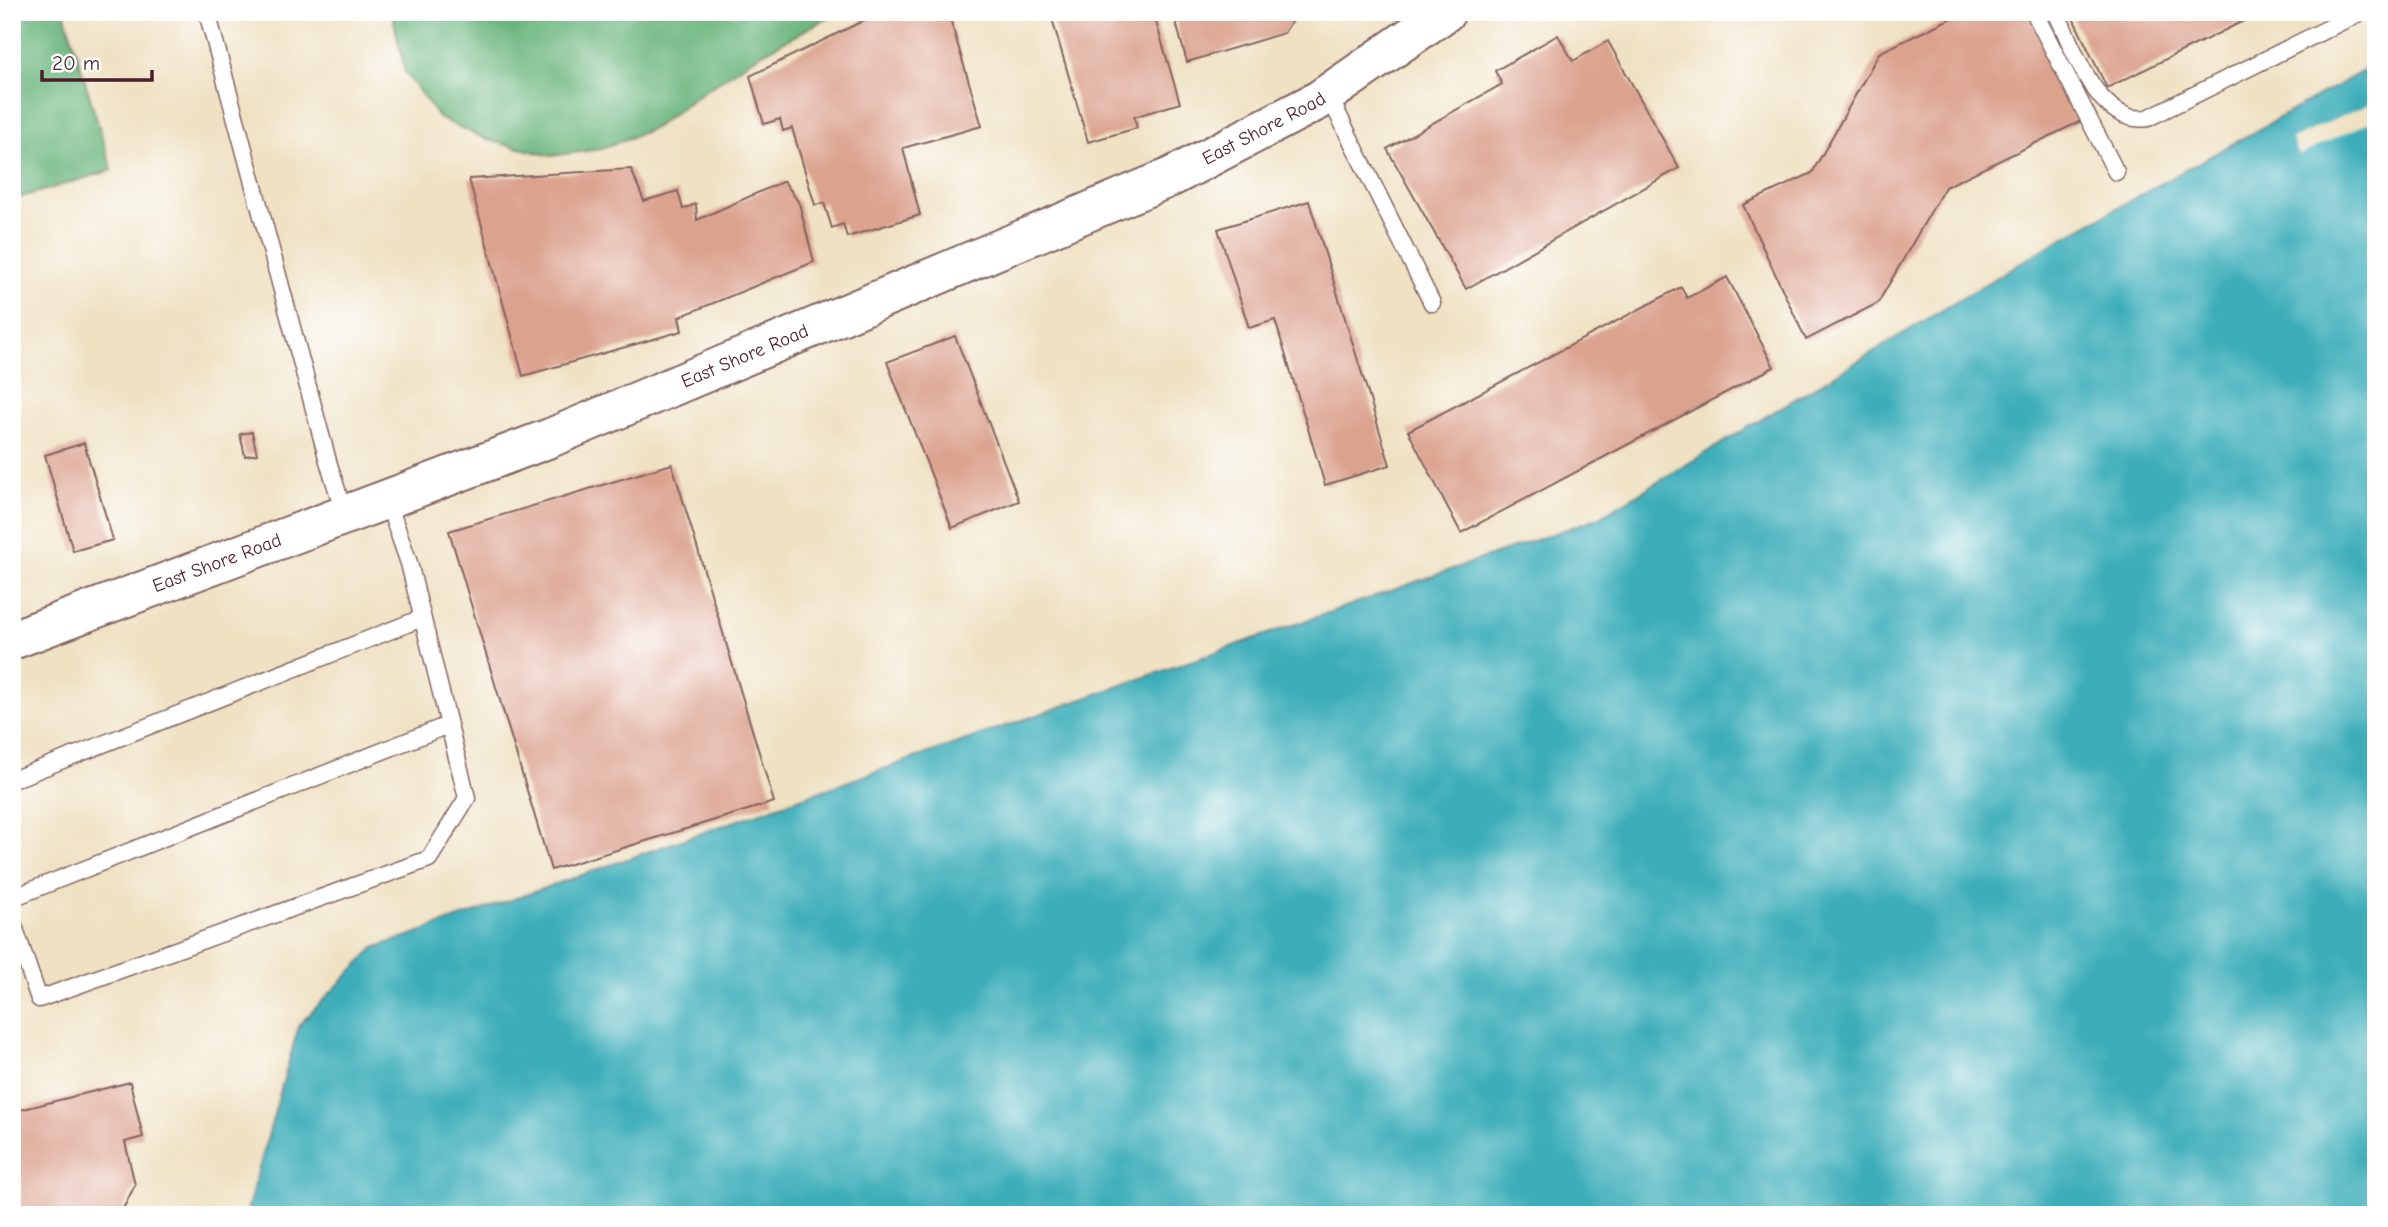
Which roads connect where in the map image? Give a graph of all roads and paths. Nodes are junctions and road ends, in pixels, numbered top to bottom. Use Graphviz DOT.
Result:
graph roads {
  1 [pos="207,12"];
  2 [pos="2034,12"];
  3 [pos="2056,12"];
  4 [pos="2361,12"];
  5 [pos="1431,17"];
  6 [pos="1328,94"];
  7 [pos="2116,173"];
  8 [pos="1432,303"];
  9 [pos="387,500"];
  10 [pos="345,516"];
  11 [pos="422,618"];
  12 [pos="12,640"];
  13 [pos="448,725"];
  14 [pos="12,780"];
  15 [pos="12,898"];
  16 [pos="12,920"];
  1 -- 10 [label="lane"];
  2 -- 7 [label="lane"];
  3 -- 4 [label="lane"];
  5 -- 6 [label="main road, East Shore Road"];
  6 -- 8 [label="lane"];
  6 -- 9 [label="main road, East Shore Road"];
  9 -- 10 [label="main road, East Shore Road"];
  9 -- 11 [label="lane"];
  10 -- 12 [label="main road, East Shore Road"];
  11 -- 13 [label="lane"];
  11 -- 14 [label="lane"];
  13 -- 15 [label="lane"];
  13 -- 16 [label="lane"];
}
